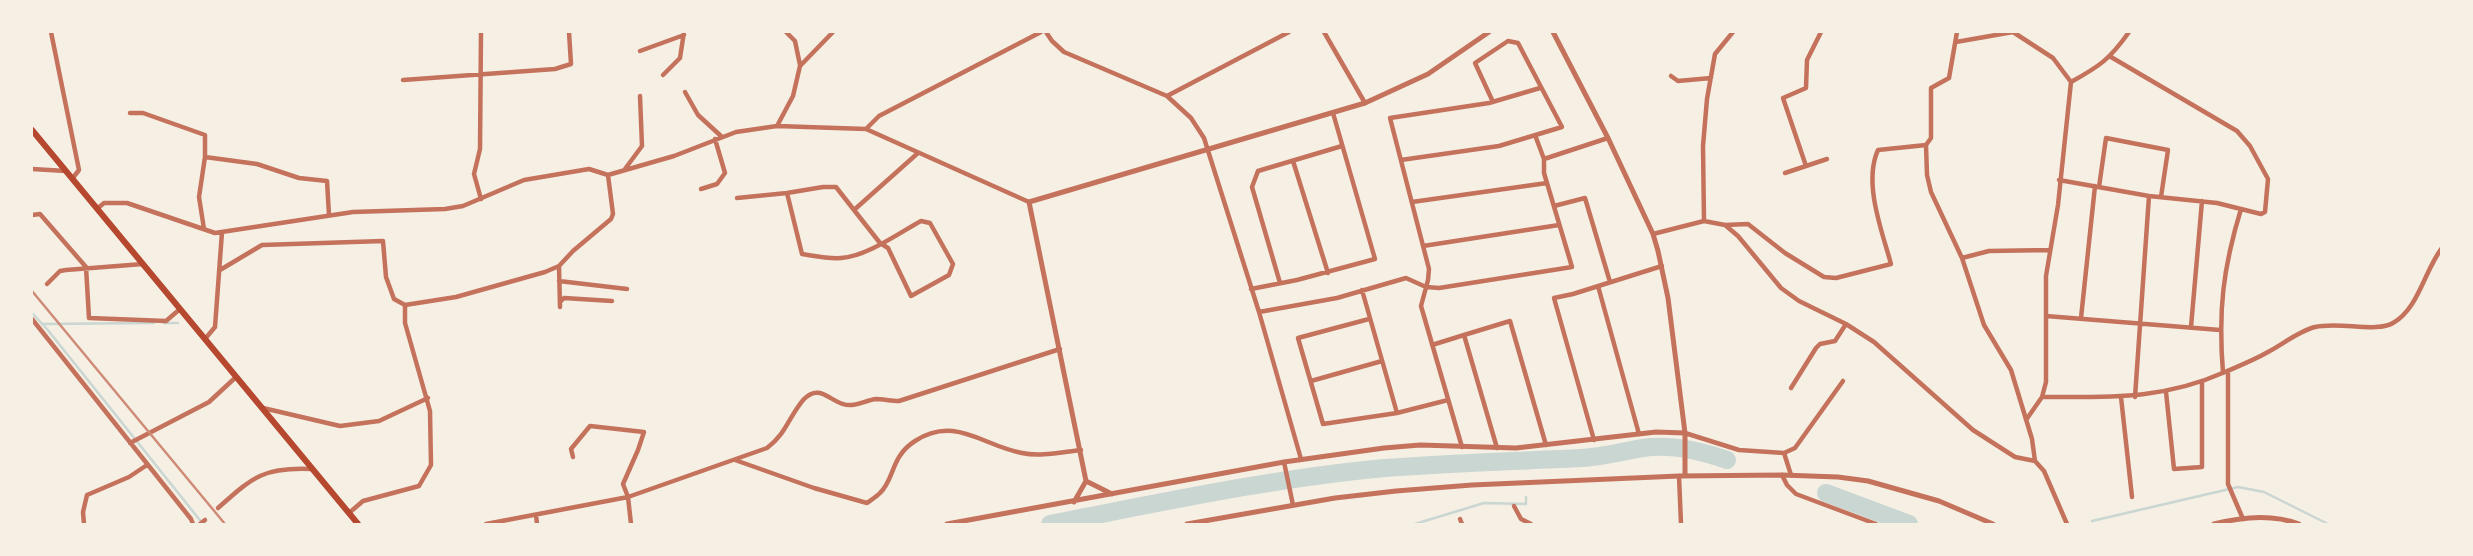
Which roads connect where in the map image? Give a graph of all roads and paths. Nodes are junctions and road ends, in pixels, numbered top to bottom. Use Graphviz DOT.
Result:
graph roads {
  1 [pos="51,32"];
  2 [pos="481,32"];
  3 [pos="569,32"];
  4 [pos="786,32"];
  5 [pos="833,32"];
  6 [pos="1044,32"];
  7 [pos="1289,32"];
  8 [pos="1324,32"];
  9 [pos="1489,32"];
  10 [pos="1553,32"];
  11 [pos="1733,32"];
  12 [pos="1821,32"];
  13 [pos="1957,32"];
  14 [pos="2129,32"];
  15 [pos="684,33"];
  16 [pos="1956,42"];
  17 [pos="640,51"];
  18 [pos="2111,57"];
  19 [pos="800,66"];
  20 [pos="663,75"];
  21 [pos="482,76"];
  22 [pos="1671,76"];
  23 [pos="1711,78"];
  24 [pos="403,80"];
  25 [pos="2071,82"];
  26 [pos="1540,88"];
  27 [pos="685,92"];
  28 [pos="640,96"];
  29 [pos="1167,96"];
  30 [pos="1493,102"];
  31 [pos="1365,103"];
  32 [pos="130,113"];
  33 [pos="1333,113"];
  34 [pos="777,126"];
  35 [pos="866,129"];
  36 [pos="32,130"];
  37 [pos="1535,135"];
  38 [pos="722,136"];
  39 [pos="1608,138"];
  40 [pos="715,139"];
  41 [pos="1926,145"];
  42 [pos="1343,146"];
  43 [pos="1208,149"];
  44 [pos="918,153"];
  45 [pos="205,157"];
  46 [pos="1544,159"];
  47 [pos="1827,159"];
  48 [pos="1401,160"];
  49 [pos="1293,161"];
  50 [pos="1806,166"];
  51 [pos="32,169"];
  52 [pos="625,170"];
  53 [pos="65,171"];
  54 [pos="1785,173"];
  55 [pos="608,175"];
  56 [pos="72,179"];
  57 [pos="2059,180"];
  58 [pos="1547,183"];
  59 [pos="2097,187"];
  60 [pos="701,189"];
  61 [pos="787,193"];
  62 [pos="2149,196"];
  63 [pos="2161,197"];
  64 [pos="737,198"];
  65 [pos="481,199"];
  66 [pos="2202,201"];
  67 [pos="1029,202"];
  68 [pos="1412,202"];
  69 [pos="1554,206"];
  70 [pos="98,208"];
  71 [pos="2241,209"];
  72 [pos="854,211"];
  73 [pos="32,215"];
  74 [pos="329,215"];
  75 [pos="1704,221"];
  76 [pos="1559,225"];
  77 [pos="1725,225"];
  78 [pos="204,229"];
  79 [pos="222,232"];
  80 [pos="1653,234"];
  81 [pos="880,243"];
  82 [pos="1423,246"];
  83 [pos="2441,248"];
  84 [pos="2050,250"];
  85 [pos="1962,258"];
  86 [pos="143,264"];
  87 [pos="1662,266"];
  88 [pos="86,267"];
  89 [pos="559,267"];
  90 [pos="220,270"];
  91 [pos="1328,273"];
  92 [pos="559,281"];
  93 [pos="1610,282"];
  94 [pos="47,284"];
  95 [pos="1280,284"];
  96 [pos="1598,286"];
  97 [pos="1426,287"];
  98 [pos="627,289"];
  99 [pos="1251,289"];
  100 [pos="1362,290"];
  101 [pos="612,301"];
  102 [pos="405,305"];
  103 [pos="180,309"];
  104 [pos="1259,313"];
  105 [pos="2046,316"];
  106 [pos="2081,318"];
  107 [pos="1369,319"];
  108 [pos="2141,321"];
  109 [pos="34,322"];
  110 [pos="1846,324"];
  111 [pos="2191,327"];
  112 [pos="2220,330"];
  113 [pos="1464,335"];
  114 [pos="205,340"];
  115 [pos="1432,345"];
  116 [pos="1060,349"];
  117 [pos="1382,361"];
  118 [pos="2226,372"];
  119 [pos="236,377"];
  120 [pos="1311,381"];
  121 [pos="1843,381"];
  122 [pos="2202,382"];
  123 [pos="1791,388"];
  124 [pos="2166,392"];
  125 [pos="2042,397"];
  126 [pos="2121,397"];
  127 [pos="2135,397"];
  128 [pos="428,398"];
  129 [pos="1448,400"];
  130 [pos="263,408"];
  131 [pos="1397,414"];
  132 [pos="2026,420"];
  133 [pos="1639,434"];
  134 [pos="1685,436"];
  135 [pos="1594,440"];
  136 [pos="134,441"];
  137 [pos="1546,445"];
  138 [pos="1462,447"];
  139 [pos="1497,448"];
  140 [pos="1081,450"];
  141 [pos="1784,453"];
  142 [pos="573,457"];
  143 [pos="734,459"];
  144 [pos="1301,459"];
  145 [pos="2035,461"];
  146 [pos="1283,462"];
  147 [pos="147,465"];
  148 [pos="312,469"];
  149 [pos="1782,475"];
  150 [pos="1791,475"];
  151 [pos="1682,476"];
  152 [pos="1086,481"];
  153 [pos="1113,495"];
  154 [pos="628,497"];
  155 [pos="2132,497"];
  156 [pos="1074,502"];
  157 [pos="1293,505"];
  158 [pos="1514,506"];
  159 [pos="218,508"];
  160 [pos="349,514"];
  161 [pos="536,515"];
  162 [pos="2243,519"];
  163 [pos="84,524"];
  164 [pos="193,524"];
  165 [pos="358,524"];
  166 [pos="485,524"];
  167 [pos="537,524"];
  168 [pos="631,524"];
  169 [pos="947,524"];
  170 [pos="1187,524"];
  171 [pos="1531,524"];
  172 [pos="1681,524"];
  173 [pos="1876,524"];
  174 [pos="1993,524"];
  175 [pos="2067,524"];
  176 [pos="2214,524"];
  177 [pos="2300,524"];
  1 -- 56 [label="street"];
  2 -- 21 [label="street"];
  3 -- 21 [label="street"];
  4 -- 19 [label="street"];
  5 -- 19 [label="street"];
  6 -- 29 [label="street"];
  6 -- 35 [label="street"];
  7 -- 29 [label="street"];
  8 -- 31 [label="street"];
  9 -- 31 [label="street"];
  10 -- 39 [label="street"];
  11 -- 23 [label="street"];
  12 -- 50 [label="street"];
  13 -- 16 [label="street"];
  14 -- 18 [label="street"];
  15 -- 17 [label="street"];
  15 -- 20 [label="street"];
  16 -- 25 [label="street"];
  16 -- 41 [label="street"];
  18 -- 25 [label="street"];
  18 -- 71 [label="street"];
  19 -- 34 [label="street"];
  21 -- 24 [label="street"];
  21 -- 65 [label="street"];
  22 -- 23 [label="street"];
  23 -- 75 [label="street"];
  25 -- 57 [label="street"];
  26 -- 30 [label="street"];
  26 -- 30 [label="street"];
  26 -- 37 [label="street"];
  27 -- 38 [label="street"];
  28 -- 52 [label="street"];
  29 -- 43 [label="street"];
  30 -- 48 [label="street"];
  31 -- 33 [label="street"];
  32 -- 45 [label="street"];
  33 -- 42 [label="street"];
  33 -- 43 [label="street"];
  34 -- 35 [label="street"];
  34 -- 38 [label="street"];
  35 -- 44 [label="street"];
  36 -- 53 [label="main road"];
  37 -- 46 [label="street"];
  37 -- 48 [label="street"];
  38 -- 40 [label="street"];
  39 -- 46 [label="street"];
  39 -- 80 [label="street"];
  40 -- 52 [label="street"];
  40 -- 60 [label="street"];
  41 -- 77 [label="street"];
  41 -- 85 [label="street"];
  42 -- 49 [label="street"];
  42 -- 91 [label="street"];
  43 -- 67 [label="street"];
  43 -- 99 [label="street"];
  44 -- 67 [label="street"];
  44 -- 72 [label="street"];
  45 -- 74 [label="street"];
  45 -- 78 [label="street"];
  46 -- 58 [label="street"];
  47 -- 50 [label="street"];
  48 -- 68 [label="street"];
  49 -- 91 [label="street"];
  49 -- 95 [label="street"];
  50 -- 54 [label="street"];
  51 -- 53 [label="street"];
  52 -- 55 [label="street"];
  53 -- 56 [label="main road"];
  55 -- 65 [label="street"];
  55 -- 89 [label="street"];
  56 -- 70 [label="main road"];
  57 -- 59 [label="street"];
  57 -- 84 [label="street"];
  58 -- 68 [label="street"];
  58 -- 69 [label="street"];
  59 -- 62 [label="street"];
  59 -- 63 [label="street"];
  59 -- 106 [label="street"];
  61 -- 64 [label="street"];
  61 -- 72 [label="street"];
  61 -- 81 [label="street"];
  62 -- 63 [label="street"];
  62 -- 108 [label="street"];
  63 -- 66 [label="street"];
  65 -- 74 [label="street"];
  66 -- 71 [label="street"];
  66 -- 111 [label="street"];
  67 -- 116 [label="street"];
  68 -- 82 [label="street"];
  69 -- 76 [label="street"];
  69 -- 93 [label="street"];
  70 -- 78 [label="street"];
  70 -- 86 [label="main road"];
  71 -- 112 [label="street"];
  72 -- 81 [label="street"];
  73 -- 88 [label="street"];
  74 -- 79 [label="street"];
  75 -- 77 [label="street"];
  75 -- 80 [label="street"];
  76 -- 82 [label="street"];
  76 -- 97 [label="street"];
  77 -- 110 [label="street"];
  78 -- 79 [label="street"];
  79 -- 90 [label="street"];
  80 -- 87 [label="street"];
  81 -- 81 [label="street"];
  82 -- 97 [label="street"];
  83 -- 118 [label="street"];
  84 -- 85 [label="street"];
  84 -- 105 [label="street"];
  85 -- 132 [label="street"];
  86 -- 88 [label="street"];
  86 -- 103 [label="main road"];
  87 -- 93 [label="street"];
  87 -- 134 [label="street"];
  88 -- 94 [label="street"];
  88 -- 103 [label="street"];
  89 -- 92 [label="street"];
  89 -- 102 [label="street"];
  90 -- 102 [label="street"];
  90 -- 114 [label="street"];
  91 -- 95 [label="street"];
  92 -- 98 [label="street"];
  92 -- 101 [label="street"];
  93 -- 96 [label="street"];
  95 -- 99 [label="street"];
  96 -- 133 [label="street"];
  96 -- 135 [label="street"];
  97 -- 100 [label="street"];
  97 -- 115 [label="street"];
  99 -- 104 [label="street"];
  100 -- 104 [label="street"];
  100 -- 107 [label="street"];
  102 -- 128 [label="street"];
  103 -- 114 [label="main road"];
  104 -- 144 [label="street"];
  105 -- 106 [label="street"];
  105 -- 125 [label="street"];
  106 -- 108 [label="street"];
  107 -- 117 [label="street"];
  107 -- 120 [label="street"];
  108 -- 111 [label="street"];
  108 -- 127 [label="street"];
  109 -- 136 [label="street"];
  110 -- 123 [label="street"];
  110 -- 145 [label="street"];
  111 -- 112 [label="street"];
  112 -- 118 [label="street"];
  113 -- 115 [label="street"];
  113 -- 137 [label="street"];
  113 -- 139 [label="street"];
  114 -- 119 [label="main road"];
  115 -- 129 [label="street"];
  116 -- 140 [label="street"];
  116 -- 143 [label="street"];
  117 -- 120 [label="street"];
  117 -- 131 [label="street"];
  118 -- 122 [label="street"];
  118 -- 162 [label="street"];
  119 -- 130 [label="main road"];
  119 -- 136 [label="street"];
  120 -- 131 [label="street"];
  121 -- 141 [label="street"];
  122 -- 124 [label="street"];
  122 -- 124 [label="street"];
  124 -- 127 [label="street"];
  125 -- 126 [label="street"];
  125 -- 132 [label="street"];
  126 -- 127 [label="street"];
  126 -- 155 [label="street"];
  128 -- 130 [label="street"];
  128 -- 160 [label="street"];
  129 -- 131 [label="street"];
  129 -- 138 [label="street"];
  130 -- 148 [label="main road"];
  132 -- 145 [label="street"];
  133 -- 134 [label="street"];
  133 -- 135 [label="street"];
  134 -- 141 [label="street"];
  134 -- 151 [label="street"];
  135 -- 137 [label="street"];
  136 -- 147 [label="street"];
  137 -- 139 [label="street"];
  138 -- 139 [label="street"];
  138 -- 144 [label="street"];
  140 -- 143 [label="street"];
  140 -- 152 [label="street"];
  141 -- 150 [label="street"];
  142 -- 154 [label="street"];
  143 -- 154 [label="street"];
  144 -- 146 [label="street"];
  145 -- 175 [label="street"];
  146 -- 153 [label="street"];
  146 -- 157 [label="street"];
  147 -- 163 [label="street"];
  147 -- 164 [label="street"];
  148 -- 159 [label="street"];
  148 -- 160 [label="main road"];
  149 -- 150 [label="street"];
  149 -- 151 [label="street"];
  149 -- 173 [label="street"];
  150 -- 174 [label="street"];
  151 -- 157 [label="street"];
  151 -- 172 [label="street"];
  152 -- 153 [label="street"];
  152 -- 156 [label="street"];
  153 -- 156 [label="street"];
  154 -- 161 [label="street"];
  154 -- 168 [label="street"];
  156 -- 169 [label="street"];
  157 -- 170 [label="street"];
  158 -- 171 [label="street"];
  160 -- 165 [label="main road"];
  161 -- 166 [label="street"];
  161 -- 167 [label="street"];
  162 -- 176 [label="street"];
  162 -- 177 [label="street"];
}
